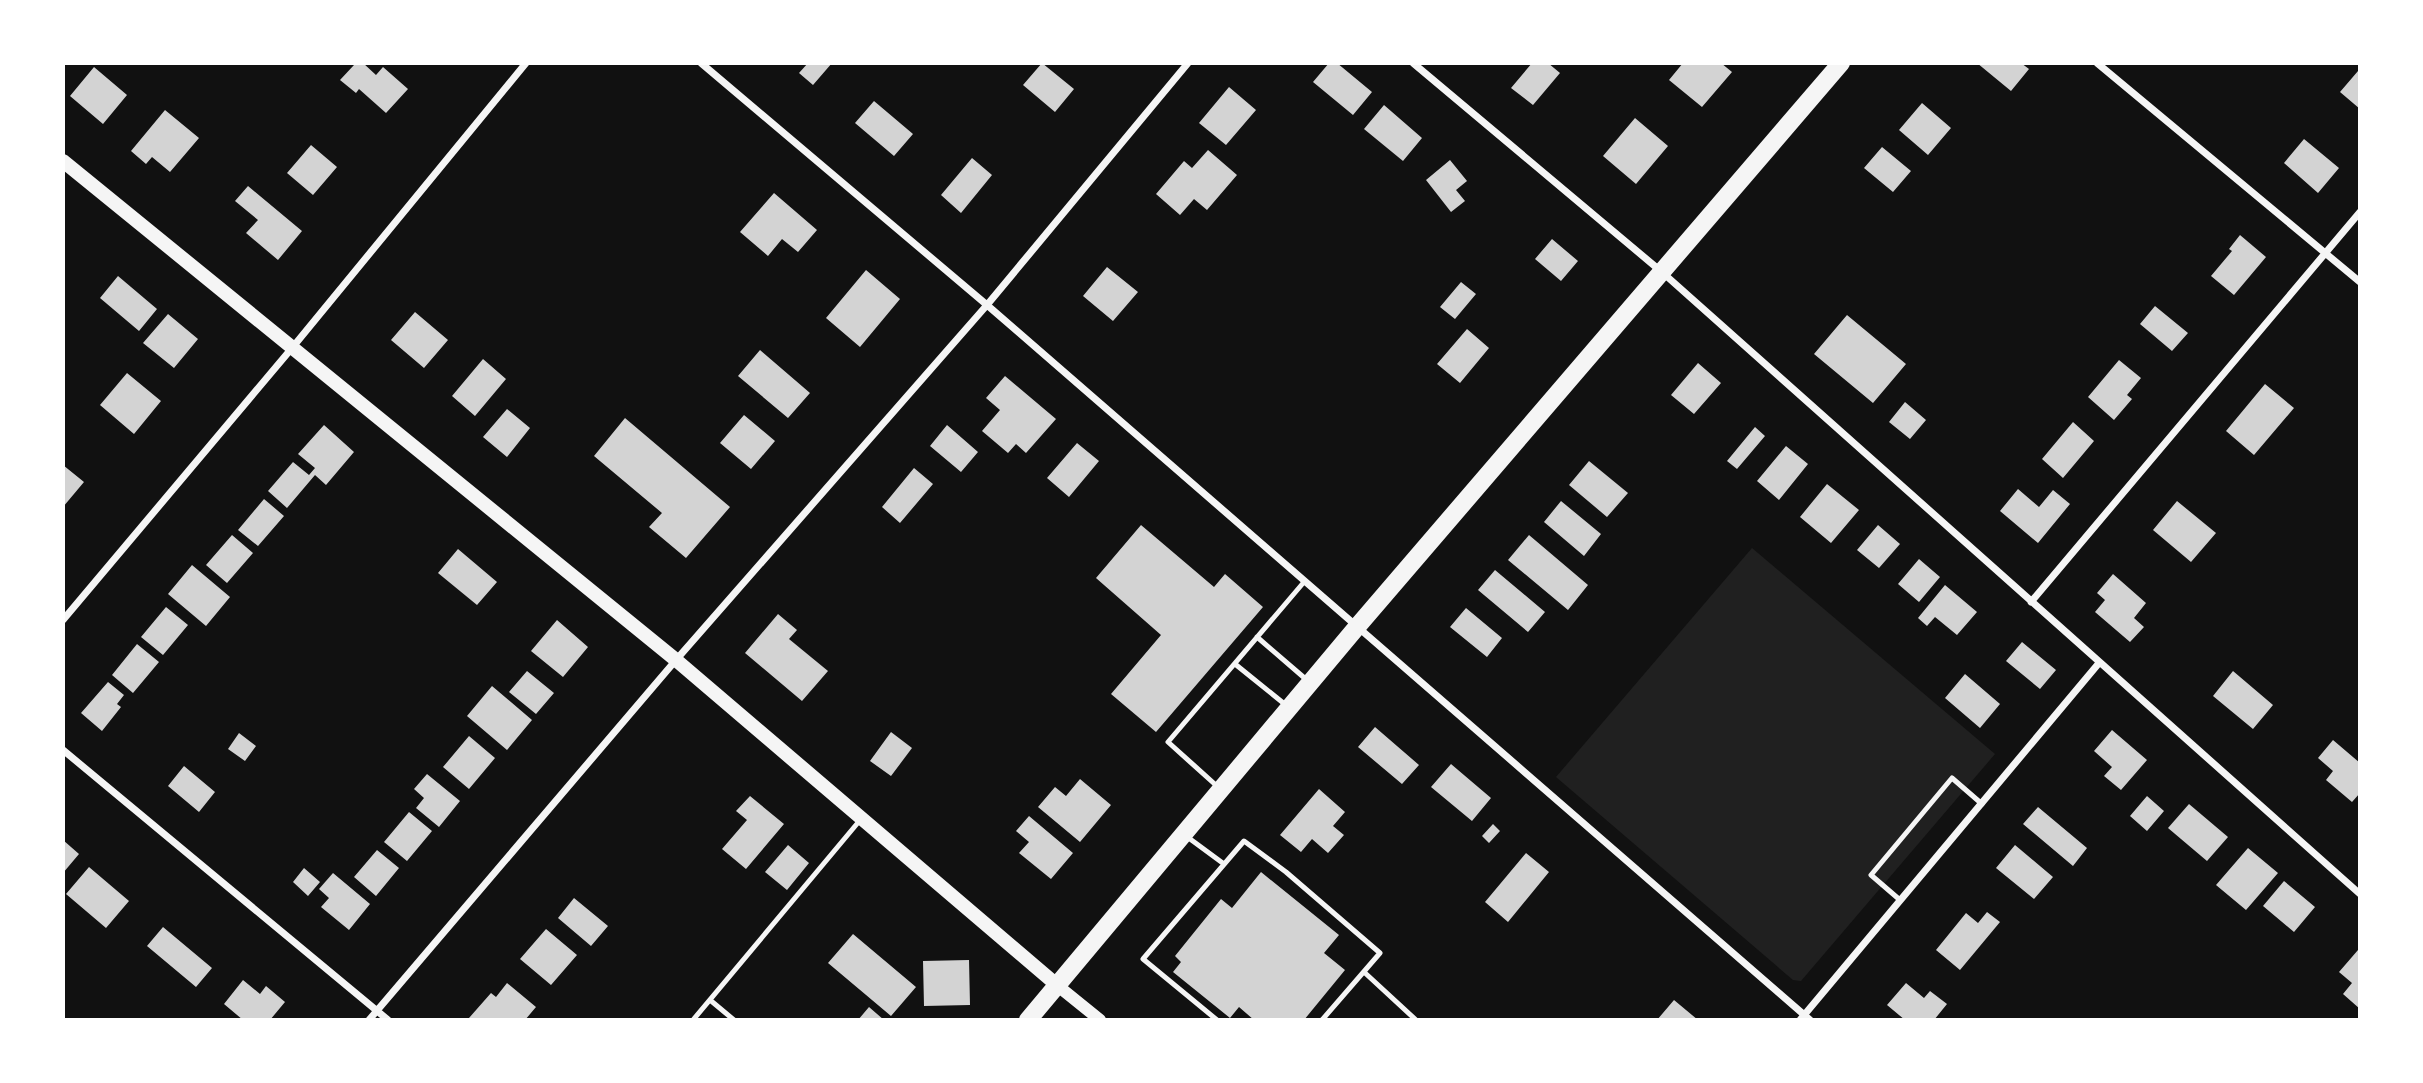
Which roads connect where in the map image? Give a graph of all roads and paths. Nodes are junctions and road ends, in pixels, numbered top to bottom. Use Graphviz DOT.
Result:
graph roads {
  1 [pos="526,63"];
  2 [pos="701,63"];
  3 [pos="1188,63"];
  4 [pos="1413,63"];
  5 [pos="1841,63"];
  6 [pos="2097,63"];
  7 [pos="63,161"];
  8 [pos="2360,212"];
  9 [pos="2324,252"];
  10 [pos="1663,273"];
  11 [pos="2360,282"];
  12 [pos="987,305"];
  13 [pos="292,348"];
  14 [pos="1304,582"];
  15 [pos="2031,602"];
  16 [pos="63,620"];
  17 [pos="1356,628"];
  18 [pos="1257,637"];
  19 [pos="676,660"];
  20 [pos="2099,663"];
  21 [pos="1235,664"];
  22 [pos="1310,683"];
  23 [pos="1289,708"];
  24 [pos="63,750"];
  25 [pos="1221,790"];
  26 [pos="1982,804"];
  27 [pos="861,818"];
  28 [pos="1184,835"];
  29 [pos="1224,864"];
  30 [pos="2360,894"];
  31 [pos="1900,900"];
  32 [pos="1364,972"];
  33 [pos="1058,986"];
  34 [pos="710,1000"];
  35 [pos="377,1010"];
  36 [pos="1805,1018"];
  37 [pos="369,1020"];
  38 [pos="388,1020"];
  39 [pos="693,1020"];
  40 [pos="734,1020"];
  41 [pos="1028,1020"];
  42 [pos="1100,1020"];
  43 [pos="1217,1020"];
  44 [pos="1322,1020"];
  45 [pos="1416,1020"];
  1 -- 13 [label="street"];
  2 -- 12 [label="street"];
  3 -- 12 [label="street"];
  4 -- 10 [label="street"];
  5 -- 10 [label="main road"];
  6 -- 9 [label="street"];
  7 -- 13 [label="main road"];
  8 -- 9 [label="street"];
  9 -- 11 [label="street"];
  9 -- 15 [label="street"];
  10 -- 15 [label="street"];
  10 -- 17 [label="main road"];
  12 -- 14 [label="street"];
  12 -- 19 [label="street"];
  13 -- 16 [label="street"];
  13 -- 19 [label="main road"];
  14 -- 17 [label="street"];
  14 -- 18 [label="lane"];
  15 -- 20 [label="street"];
  17 -- 22 [label="main road"];
  17 -- 36 [label="street"];
  18 -- 21 [label="lane"];
  18 -- 22 [label="lane"];
  19 -- 27 [label="main road"];
  19 -- 35 [label="street"];
  20 -- 26 [label="street"];
  20 -- 30 [label="street"];
  21 -- 23 [label="lane"];
  21 -- 25 [label="lane"];
  22 -- 23 [label="main road"];
  23 -- 25 [label="main road"];
  24 -- 35 [label="street"];
  25 -- 28 [label="main road"];
  26 -- 31 [label="street"];
  26 -- 31 [label="lane"];
  27 -- 33 [label="main road"];
  27 -- 34 [label="lane"];
  28 -- 29 [label="lane"];
  28 -- 33 [label="main road"];
  29 -- 32 [label="lane"];
  29 -- 43 [label="lane"];
  31 -- 36 [label="street"];
  32 -- 44 [label="lane"];
  32 -- 45 [label="lane"];
  33 -- 41 [label="main road"];
  33 -- 42 [label="street"];
  34 -- 39 [label="lane"];
  34 -- 40 [label="lane"];
  35 -- 37 [label="street"];
  35 -- 38 [label="street"];
}
